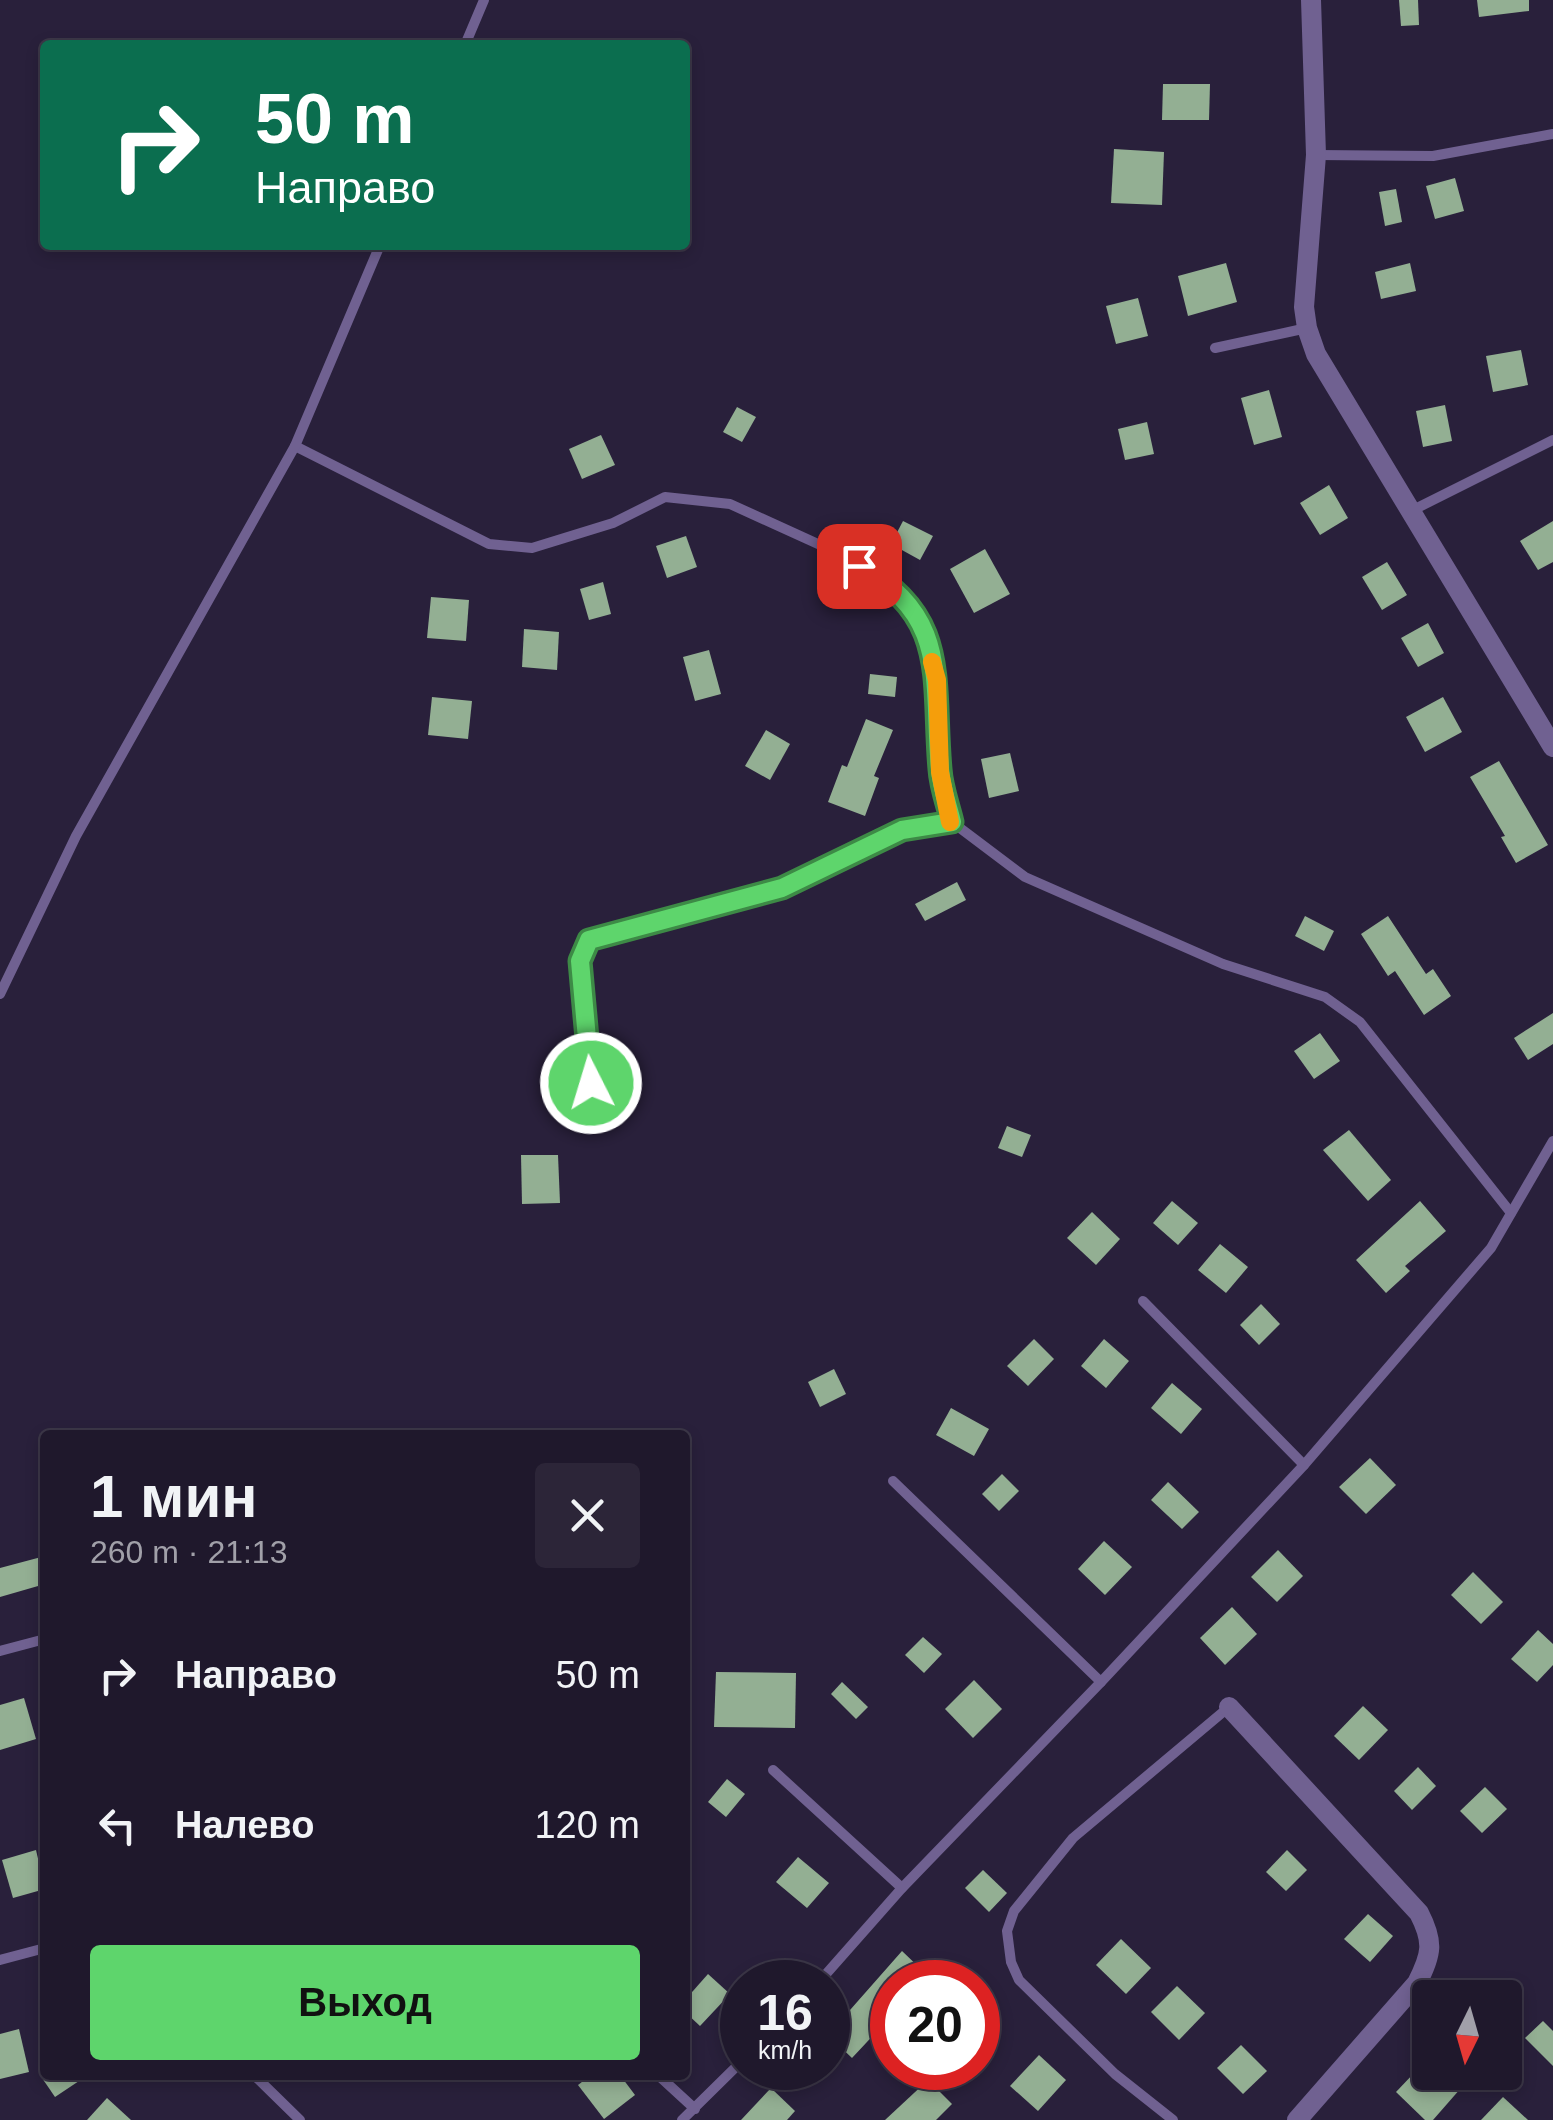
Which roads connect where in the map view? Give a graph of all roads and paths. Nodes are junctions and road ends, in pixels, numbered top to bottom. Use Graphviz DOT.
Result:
graph roads {
  1 [pos="484,0"];
  2 [pos="1311,0"];
  3 [pos="467,40"];
  4 [pos="1553,134"];
  5 [pos="1316,155"];
  6 [pos="378,250"];
  7 [pos="1307,328"];
  8 [pos="1216,348"];
  9 [pos="1553,440"];
  10 [pos="295,446"];
  11 [pos="1410,512"];
  12 [pos="1553,747"];
  13 [pos="952,822"];
  14 [pos="0,994"];
  15 [pos="591,1083"];
  16 [pos="1553,1141"];
  17 [pos="1511,1213"];
  18 [pos="1143,1301"];
  19 [pos="1304,1465"];
  20 [pos="893,1482"];
  21 [pos="40,1640"];
  22 [pos="0,1650"];
  23 [pos="1101,1682"];
  24 [pos="1228,1707"];
  25 [pos="773,1770"];
  26 [pos="902,1888"];
  27 [pos="40,1949"];
  28 [pos="0,1960"];
  29 [pos="838,1960"];
  30 [pos="259,2080"];
  31 [pos="663,2080"];
  32 [pos="720,2084"];
  33 [pos="696,2110"];
  34 [pos="300,2120"];
  35 [pos="682,2120"];
  36 [pos="1173,2120"];
  37 [pos="1297,2120"];
  1 -- 3 [label="lane"];
  2 -- 5 [label="street"];
  4 -- 5 [label="lane"];
  5 -- 7 [label="street"];
  6 -- 10 [label="lane"];
  7 -- 8 [label="lane"];
  7 -- 11 [label="street"];
  9 -- 11 [label="lane"];
  10 -- 13 [label="lane"];
  10 -- 14 [label="lane"];
  11 -- 12 [label="street"];
  13 -- 15 [label="lane"];
  13 -- 17 [label="lane"];
  16 -- 17 [label="lane"];
  17 -- 19 [label="lane"];
  18 -- 19 [label="lane"];
  19 -- 23 [label="lane"];
  20 -- 23 [label="lane"];
  21 -- 22 [label="lane"];
  23 -- 26 [label="lane"];
  24 -- 36 [label="lane"];
  24 -- 37 [label="street"];
  25 -- 26 [label="lane"];
  26 -- 29 [label="lane"];
  27 -- 28 [label="lane"];
  30 -- 34 [label="lane"];
  31 -- 33 [label="lane"];
  32 -- 33 [label="lane"];
  33 -- 35 [label="lane"];
}
